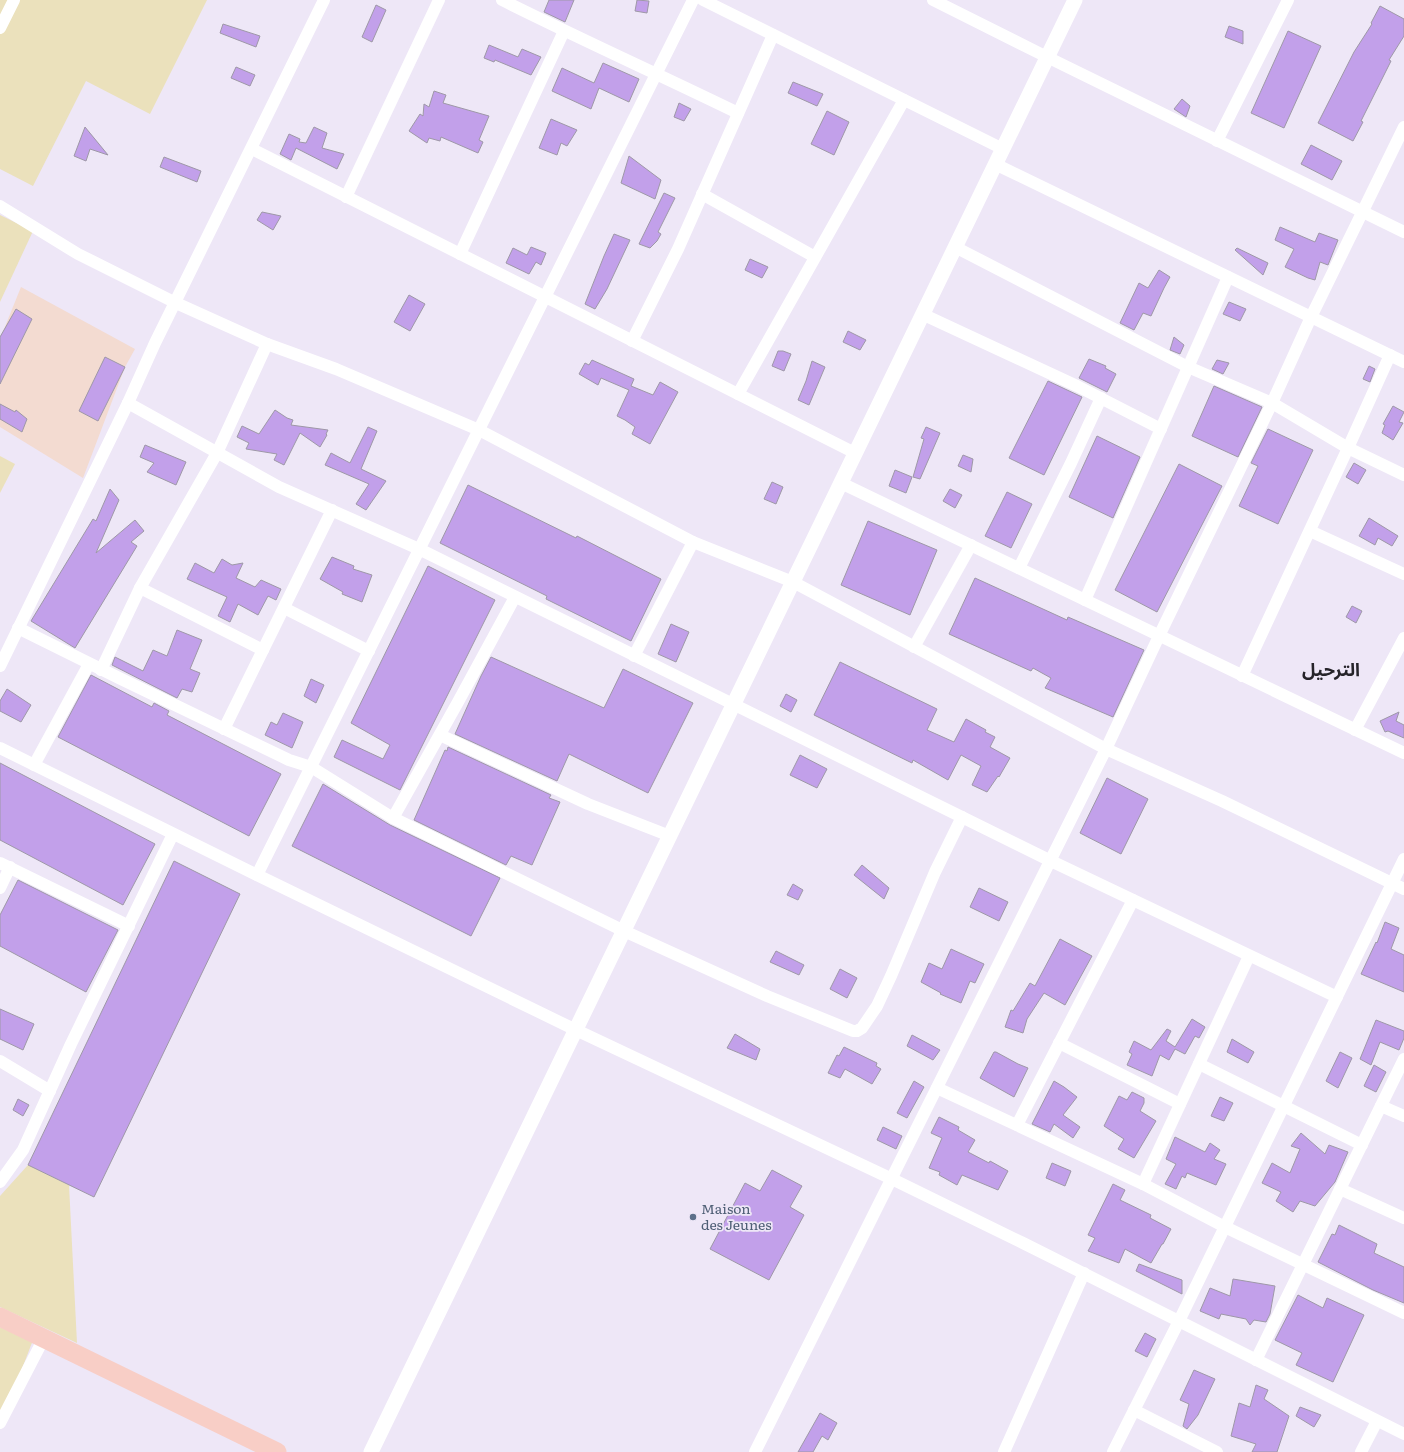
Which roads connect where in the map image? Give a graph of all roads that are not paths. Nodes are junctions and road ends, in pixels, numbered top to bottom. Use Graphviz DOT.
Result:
graph roads {
  1 [pos="14,0"];
  2 [pos="324,0"];
  3 [pos="439,0"];
  4 [pos="502,0"];
  5 [pos="693,0"];
  6 [pos="703,0"];
  7 [pos="933,0"];
  8 [pos="1075,0"];
  9 [pos="1288,0"];
  10 [pos="0,28"];
  11 [pos="564,31"];
  12 [pos="773,35"];
  13 [pos="1047,57"];
  14 [pos="657,73"];
  15 [pos="904,100"];
  16 [pos="738,113"];
  17 [pos="1404,128"];
  18 [pos="1217,141"];
  19 [pos="252,149"];
  20 [pos="1003,149"];
  21 [pos="995,164"];
  22 [pos="702,194"];
  23 [pos="346,197"];
  24 [pos="0,206"];
  25 [pos="1362,212"];
  26 [pos="1404,232"];
  27 [pos="955,247"];
  28 [pos="460,254"];
  29 [pos="815,257"];
  30 [pos="1228,277"];
  31 [pos="545,297"];
  32 [pos="176,303"];
  33 [pos="922,314"];
  34 [pos="1311,317"];
  35 [pos="632,340"];
  36 [pos="266,344"];
  37 [pos="1390,355"];
  38 [pos="1404,362"];
  39 [pos="1188,367"];
  40 [pos="738,394"];
  41 [pos="1102,398"];
  42 [pos="128,403"];
  43 [pos="1272,404"];
  44 [pos="1161,428"];
  45 [pos="479,430"];
  46 [pos="1348,448"];
  47 [pos="217,453"];
  48 [pos="855,453"];
  49 [pos="1404,475"];
  50 [pos="841,482"];
  51 [pos="332,510"];
  52 [pos="1310,531"];
  53 [pos="693,542"];
  54 [pos="971,546"];
  55 [pos="419,549"];
  56 [pos="1019,568"];
  57 [pos="1404,574"];
  58 [pos="793,582"];
  59 [pos="140,588"];
  60 [pos="515,597"];
  61 [pos="1084,600"];
  62 [pos="284,608"];
  63 [pos="18,628"];
  64 [pos="1159,636"];
  65 [pos="1404,638"];
  66 [pos="914,647"];
  67 [pos="263,650"];
  68 [pos="369,651"];
  69 [pos="634,656"];
  70 [pos="89,664"];
  71 [pos="0,666"];
  72 [pos="101,670"];
  73 [pos="1242,676"];
  74 [pos="733,705"];
  75 [pos="224,729"];
  76 [pos="1355,730"];
  77 [pos="440,735"];
  78 [pos="0,748"];
  79 [pos="1106,749"];
  80 [pos="1404,753"];
  81 [pos="34,765"];
  82 [pos="311,767"];
  83 [pos="962,817"];
  84 [pos="393,818"];
  85 [pos="173,834"];
  86 [pos="670,836"];
  87 [pos="1404,859"];
  88 [pos="1051,861"];
  89 [pos="5,865"];
  90 [pos="257,875"];
  91 [pos="1392,883"];
  92 [pos="0,888"];
  93 [pos="1404,889"];
  94 [pos="1133,900"];
  95 [pos="129,926"];
  96 [pos="624,931"];
  97 [pos="1249,956"];
  98 [pos="1337,997"];
  99 [pos="576,1030"];
  100 [pos="1059,1044"];
  101 [pos="1404,1059"];
  102 [pos="0,1061"];
  103 [pos="1199,1064"];
  104 [pos="937,1088"];
  105 [pos="50,1091"];
  106 [pos="1180,1104"];
  107 [pos="1284,1106"];
  108 [pos="1381,1106"];
  109 [pos="1404,1116"];
  110 [pos="1017,1125"];
  111 [pos="1362,1144"];
  112 [pos="4,1168"];
  113 [pos="892,1179"];
  114 [pos="0,1182"];
  115 [pos="1143,1184"];
  116 [pos="1340,1189"];
  117 [pos="1404,1218"];
  118 [pos="1225,1227"];
  119 [pos="1303,1266"];
  120 [pos="1084,1273"];
  121 [pos="1404,1313"];
  122 [pos="0,1317"];
  123 [pos="1179,1321"];
  124 [pos="44,1338"];
  125 [pos="1256,1360"];
  126 [pos="1134,1410"];
  127 [pos="1377,1420"];
  128 [pos="0,1423"];
  129 [pos="1404,1434"];
  130 [pos="1214,1451"];
  131 [pos="277,1452"];
  132 [pos="371,1452"];
  133 [pos="755,1452"];
  134 [pos="1004,1452"];
  135 [pos="1113,1452"];
  136 [pos="1361,1452"];
  1 -- 10 [label="street"];
  2 -- 19 [label="street"];
  3 -- 23 [label="street"];
  4 -- 11 [label="street"];
  5 -- 14 [label="street"];
  6 -- 12 [label="street"];
  7 -- 13 [label="street"];
  8 -- 13 [label="street"];
  9 -- 18 [label="street"];
  11 -- 14 [label="street"];
  11 -- 28 [label="street"];
  12 -- 15 [label="street"];
  12 -- 16 [label="street"];
  13 -- 18 [label="street"];
  13 -- 20 [label="street"];
  14 -- 16 [label="street"];
  14 -- 31 [label="street"];
  15 -- 20 [label="street"];
  15 -- 29 [label="street"];
  16 -- 22 [label="street"];
  17 -- 25 [label="street"];
  18 -- 25 [label="street"];
  19 -- 23 [label="street"];
  19 -- 32 [label="street"];
  20 -- 21 [label="street"];
  21 -- 27 [label="street"];
  21 -- 30 [label="street"];
  22 -- 29 [label="street"];
  22 -- 35 [label="street"];
  23 -- 28 [label="street"];
  24 -- 32 [label="street"];
  25 -- 26 [label="street"];
  25 -- 34 [label="street"];
  27 -- 33 [label="street"];
  27 -- 39 [label="street"];
  28 -- 31 [label="street"];
  29 -- 40 [label="street"];
  30 -- 34 [label="street"];
  30 -- 39 [label="street"];
  31 -- 35 [label="street"];
  31 -- 45 [label="street"];
  32 -- 36 [label="street"];
  32 -- 42 [label="street"];
  33 -- 41 [label="street"];
  33 -- 48 [label="street"];
  34 -- 37 [label="street"];
  34 -- 43 [label="street"];
  35 -- 40 [label="street"];
  36 -- 45 [label="street"];
  36 -- 47 [label="street"];
  37 -- 38 [label="street"];
  37 -- 46 [label="street"];
  39 -- 43 [label="street"];
  39 -- 44 [label="street"];
  40 -- 48 [label="street"];
  41 -- 44 [label="street"];
  41 -- 56 [label="street"];
  42 -- 47 [label="street"];
  42 -- 63 [label="street"];
  43 -- 46 [label="street"];
  43 -- 64 [label="street"];
  44 -- 61 [label="street"];
  45 -- 53 [label="street"];
  45 -- 55 [label="street"];
  46 -- 49 [label="street"];
  46 -- 52 [label="street"];
  47 -- 51 [label="street"];
  47 -- 59 [label="street"];
  48 -- 50 [label="street"];
  50 -- 54 [label="street"];
  50 -- 58 [label="street"];
  51 -- 55 [label="street"];
  51 -- 62 [label="street"];
  52 -- 57 [label="street"];
  52 -- 73 [label="street"];
  53 -- 58 [label="street"];
  53 -- 69 [label="street"];
  54 -- 56 [label="street"];
  54 -- 66 [label="street"];
  55 -- 60 [label="street"];
  55 -- 68 [label="street"];
  56 -- 61 [label="street"];
  58 -- 66 [label="street"];
  58 -- 74 [label="street"];
  59 -- 67 [label="street"];
  59 -- 72 [label="street"];
  60 -- 69 [label="street"];
  60 -- 77 [label="street"];
  61 -- 64 [label="street"];
  62 -- 67 [label="street"];
  62 -- 68 [label="street"];
  63 -- 70 [label="street"];
  63 -- 71 [label="street"];
  64 -- 73 [label="street"];
  64 -- 79 [label="street"];
  65 -- 76 [label="street"];
  66 -- 79 [label="street"];
  67 -- 75 [label="street"];
  68 -- 82 [label="street"];
  69 -- 74 [label="street"];
  70 -- 72 [label="street"];
  70 -- 81 [label="street"];
  72 -- 75 [label="street"];
  73 -- 76 [label="street"];
  74 -- 83 [label="street"];
  74 -- 86 [label="street"];
  75 -- 82 [label="street"];
  76 -- 80 [label="street"];
  77 -- 84 [label="street"];
  77 -- 86 [label="street"];
  78 -- 81 [label="street"];
  79 -- 88 [label="street"];
  79 -- 91 [label="street"];
  81 -- 85 [label="street"];
  82 -- 84 [label="street"];
  82 -- 90 [label="street"];
  83 -- 88 [label="street"];
  83 -- 96 [label="street"];
  84 -- 96 [label="street"];
  85 -- 90 [label="street"];
  85 -- 95 [label="street"];
  86 -- 96 [label="street"];
  87 -- 91 [label="street"];
  88 -- 94 [label="street"];
  88 -- 104 [label="street"];
  89 -- 92 [label="street"];
  89 -- 95 [label="street"];
  90 -- 99 [label="street"];
  91 -- 93 [label="street"];
  91 -- 98 [label="street"];
  94 -- 97 [label="street"];
  94 -- 100 [label="street"];
  95 -- 105 [label="street"];
  96 -- 99 [label="street"];
  97 -- 98 [label="street"];
  97 -- 103 [label="street"];
  98 -- 107 [label="street"];
  99 -- 113 [label="street"];
  99 -- 132 [label="street"];
  100 -- 106 [label="street"];
  100 -- 110 [label="street"];
  101 -- 108 [label="street"];
  102 -- 105 [label="street"];
  103 -- 106 [label="street"];
  103 -- 107 [label="street"];
  104 -- 110 [label="street"];
  104 -- 113 [label="street"];
  105 -- 112 [label="street"];
  106 -- 115 [label="street"];
  107 -- 111 [label="street"];
  107 -- 118 [label="street"];
  108 -- 109 [label="street"];
  108 -- 111 [label="street"];
  110 -- 115 [label="street"];
  111 -- 116 [label="street"];
  112 -- 114 [label="street"];
  113 -- 120 [label="street"];
  113 -- 133 [label="street"];
  115 -- 118 [label="street"];
  116 -- 117 [label="street"];
  116 -- 119 [label="street"];
  118 -- 119 [label="street"];
  118 -- 123 [label="street"];
  119 -- 121 [label="street"];
  119 -- 125 [label="street"];
  120 -- 123 [label="street"];
  120 -- 134 [label="street"];
  122 -- 124 [label="main road"];
  123 -- 125 [label="street"];
  123 -- 126 [label="street"];
  124 -- 128 [label="street"];
  124 -- 131 [label="main road"];
  125 -- 127 [label="street"];
  126 -- 130 [label="street"];
  126 -- 135 [label="street"];
  127 -- 129 [label="street"];
  127 -- 136 [label="street"];
}
